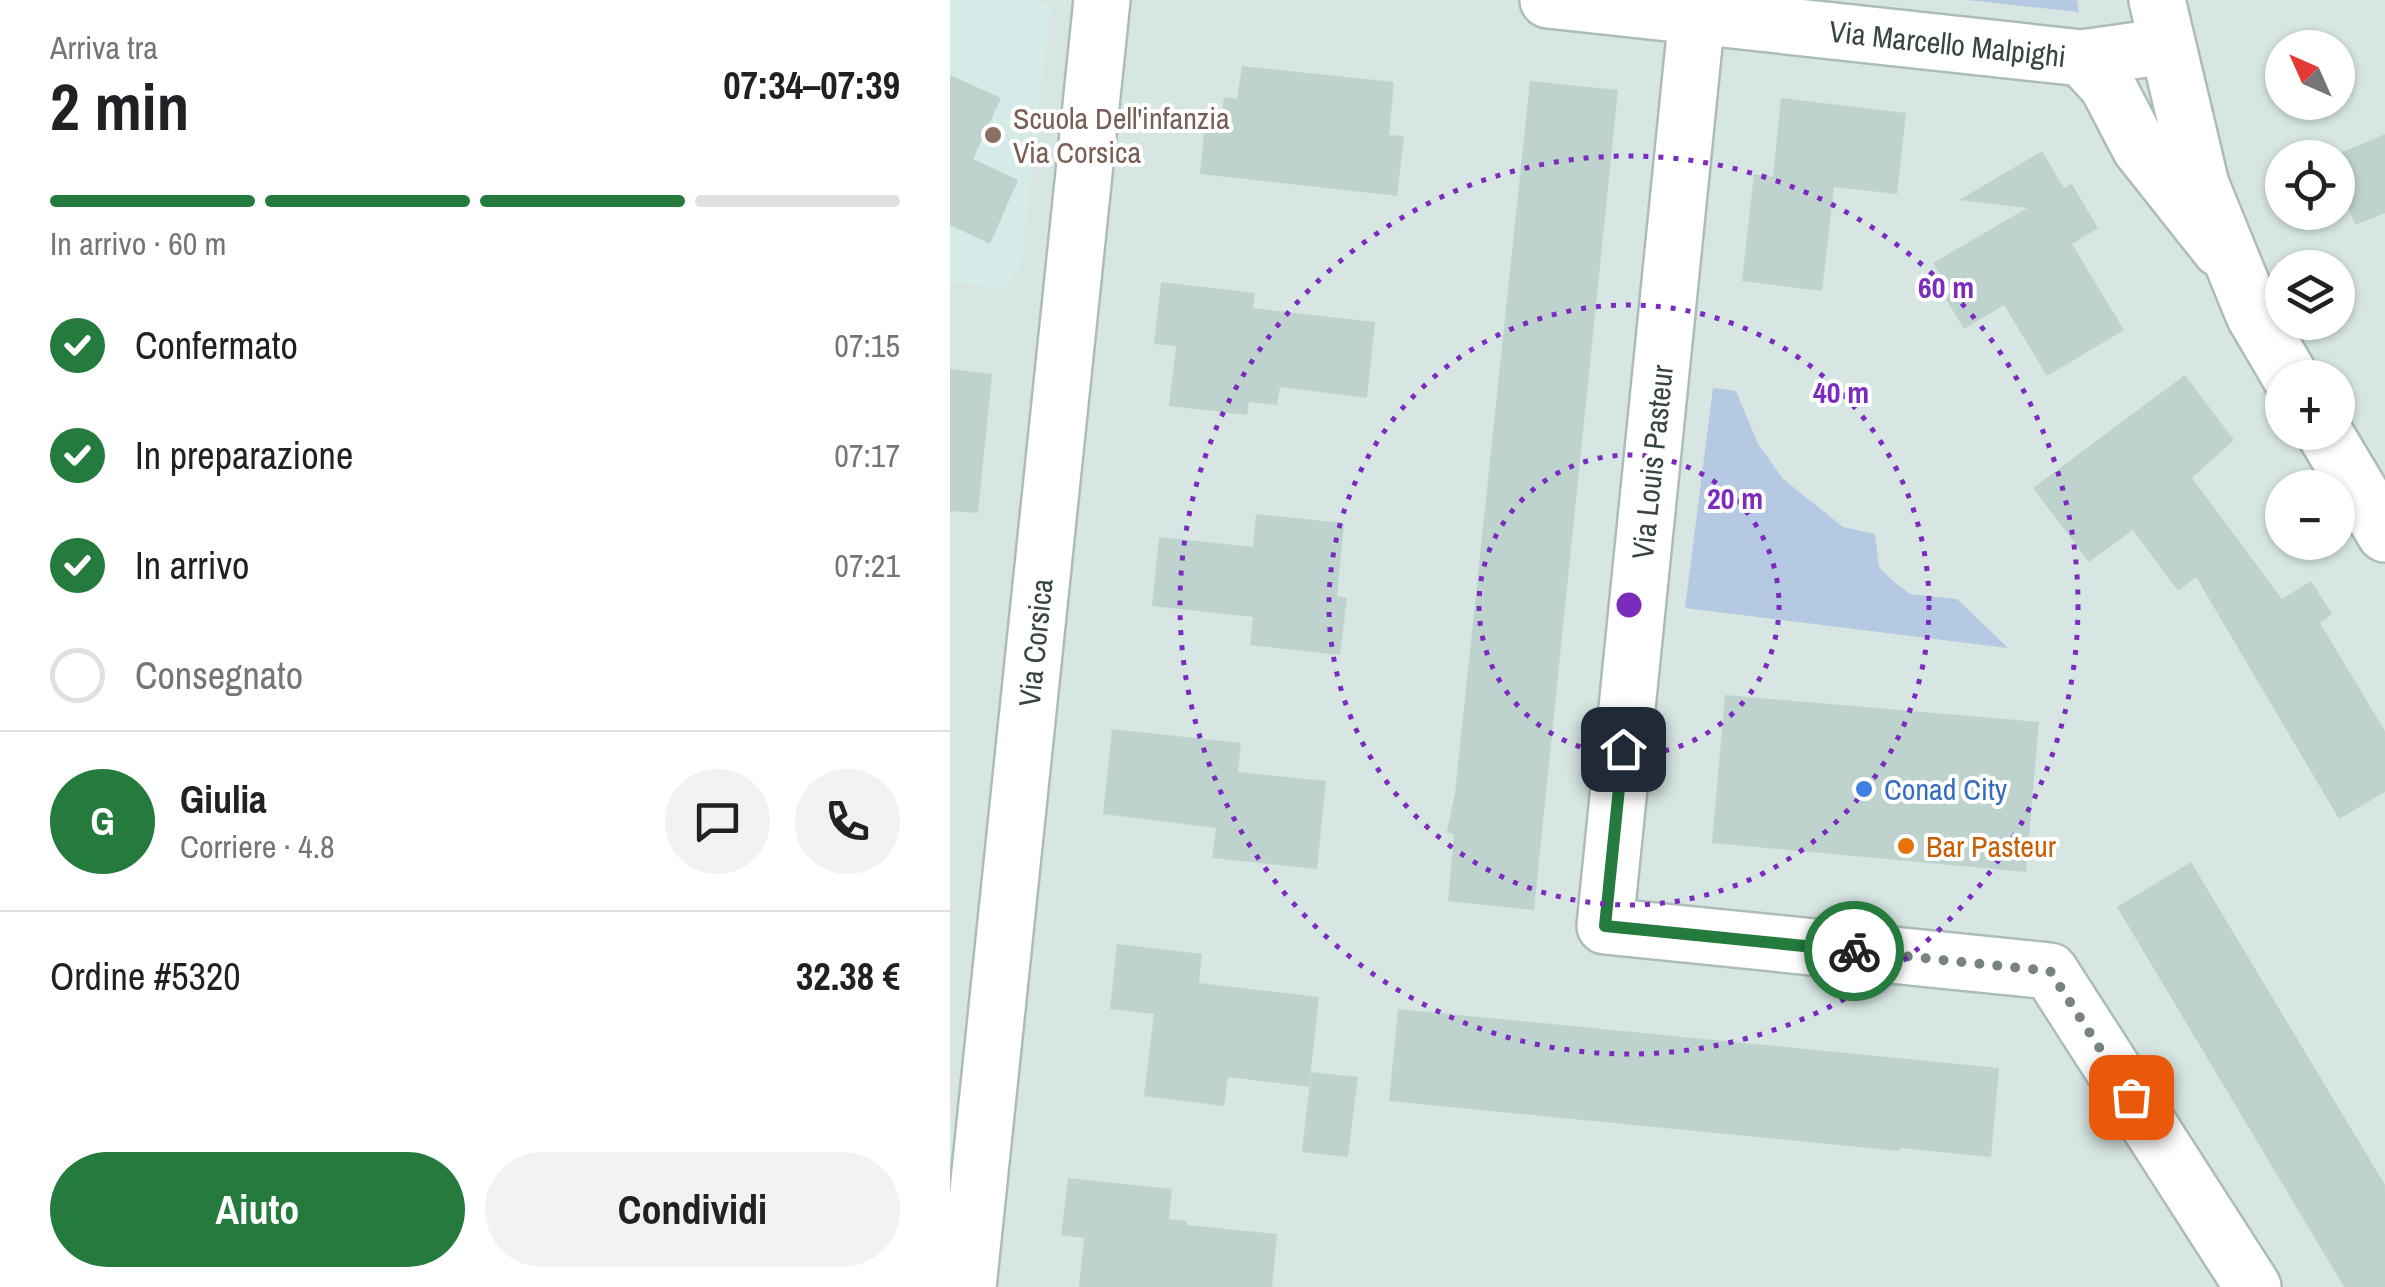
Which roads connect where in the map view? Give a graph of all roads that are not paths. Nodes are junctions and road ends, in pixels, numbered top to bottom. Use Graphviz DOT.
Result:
graph roads {
  1 [pos="1102,0"];
  2 [pos="1548,0"];
  3 [pos="1697,16"];
  4 [pos="2162,23"];
  5 [pos="2082,58"];
  6 [pos="2234,266"];
  7 [pos="2281,360"];
  8 [pos="2335,450"];
  9 [pos="2385,534"];
  10 [pos="968,1287"];
  11 [pos="2253,1287"];
  1 -- 10 [label="street, Via Corsica"];
  2 -- 3 [label="street, Via Marcello Malpighi"];
  3 -- 5 [label="street, Via Marcello Malpighi"];
  3 -- 11 [label="street, Via Louis Pasteur"];
  4 -- 5 [label="street, Via Marcello Malpighi"];
  4 -- 6 [label="street"];
  5 -- 6 [label="street"];
  6 -- 7 [label="street"];
  8 -- 9 [label="street"];
}
